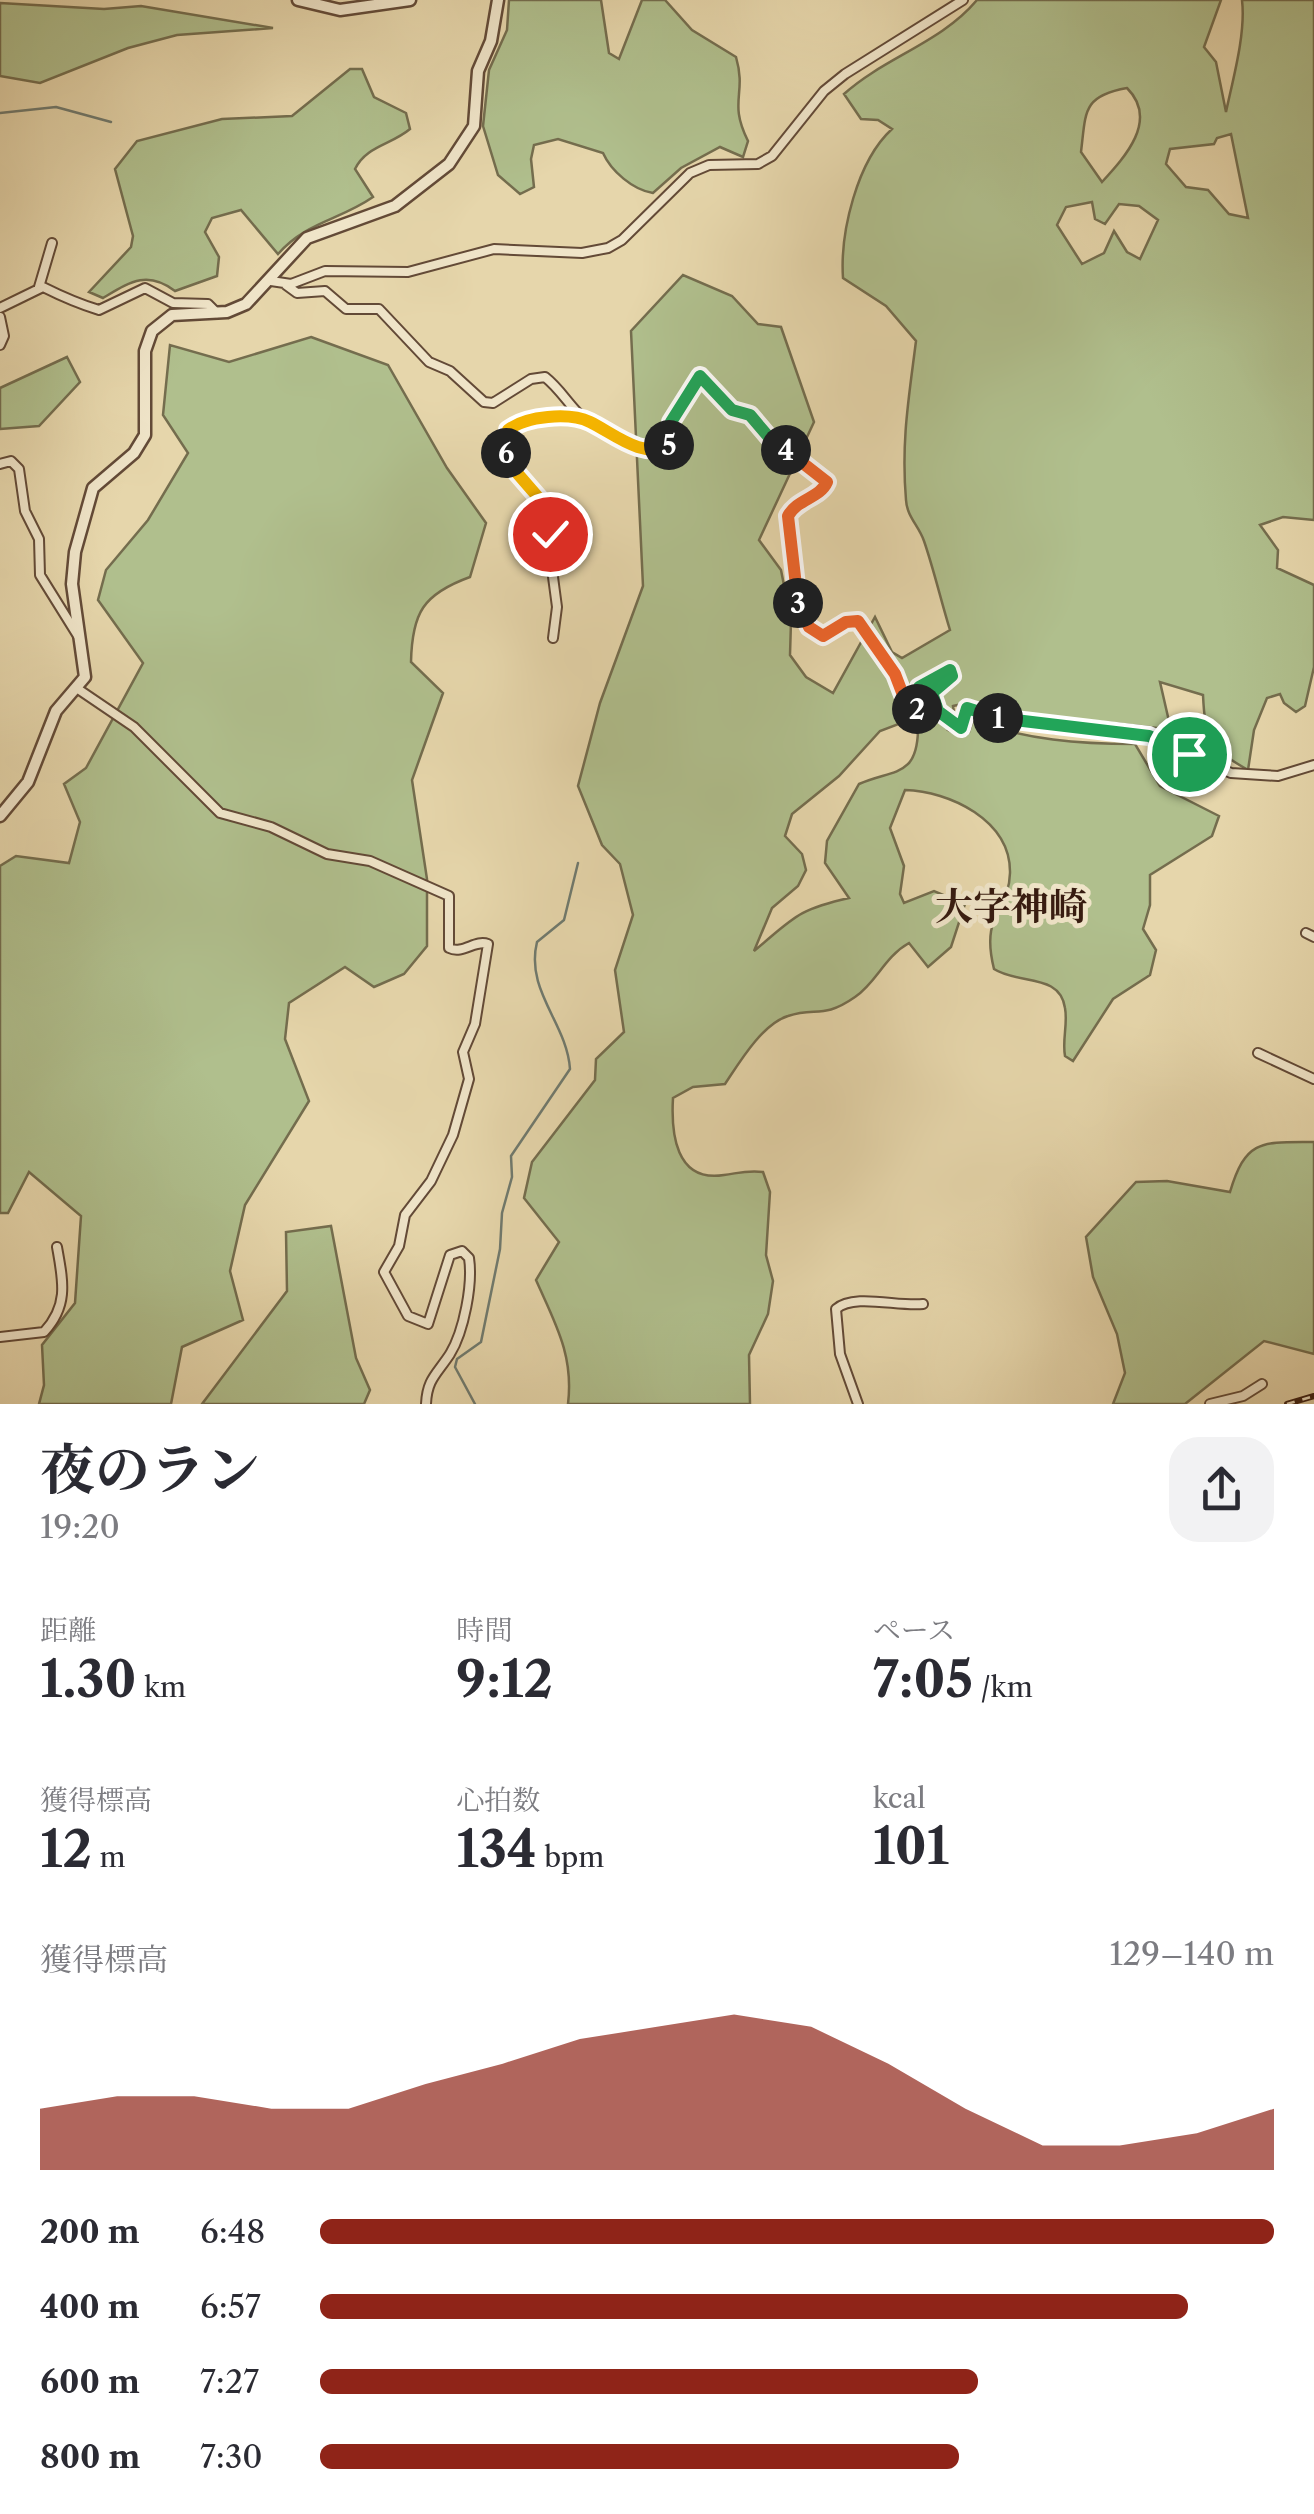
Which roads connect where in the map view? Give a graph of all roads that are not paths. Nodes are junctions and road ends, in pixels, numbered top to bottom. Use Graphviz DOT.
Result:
graph roads {
  1 [pos="298,0"];
  2 [pos="410,0"];
  3 [pos="498,0"];
  4 [pos="962,0"];
  5 [pos="52,243"];
  6 [pos="271,282"];
  7 [pos="286,284"];
  8 [pos="39,287"];
  9 [pos="0,308"];
  10 [pos="217,314"];
  11 [pos="0,317"];
  12 [pos="0,345"];
  13 [pos="587,420"];
  14 [pos="0,464"];
  15 [pos="554,638"];
  16 [pos="83,643"];
  17 [pos="78,690"];
  18 [pos="1314,765"];
  19 [pos="0,816"];
  20 [pos="1258,1053"];
  21 [pos="1314,1079"];
  22 [pos="57,1247"];
  23 [pos="923,1304"];
  24 [pos="0,1337"];
  25 [pos="1262,1384"];
  26 [pos="426,1404"];
  27 [pos="858,1404"];
  28 [pos="1210,1404"];
  1 -- 2 [label="street"];
  3 -- 6 [label="street"];
  4 -- 7 [label="street"];
  5 -- 8 [label="street"];
  6 -- 7 [label="street"];
  6 -- 10 [label="street"];
  7 -- 13 [label="street"];
  8 -- 9 [label="street"];
  8 -- 10 [label="street"];
  10 -- 16 [label="street"];
  11 -- 12 [label="street"];
  13 -- 15 [label="street"];
  13 -- 18 [label="street"];
  14 -- 16 [label="street"];
  16 -- 17 [label="street"];
  17 -- 19 [label="street"];
  17 -- 26 [label="street"];
  20 -- 21 [label="street"];
  22 -- 24 [label="street"];
  23 -- 27 [label="street"];
  25 -- 28 [label="street"];
}
